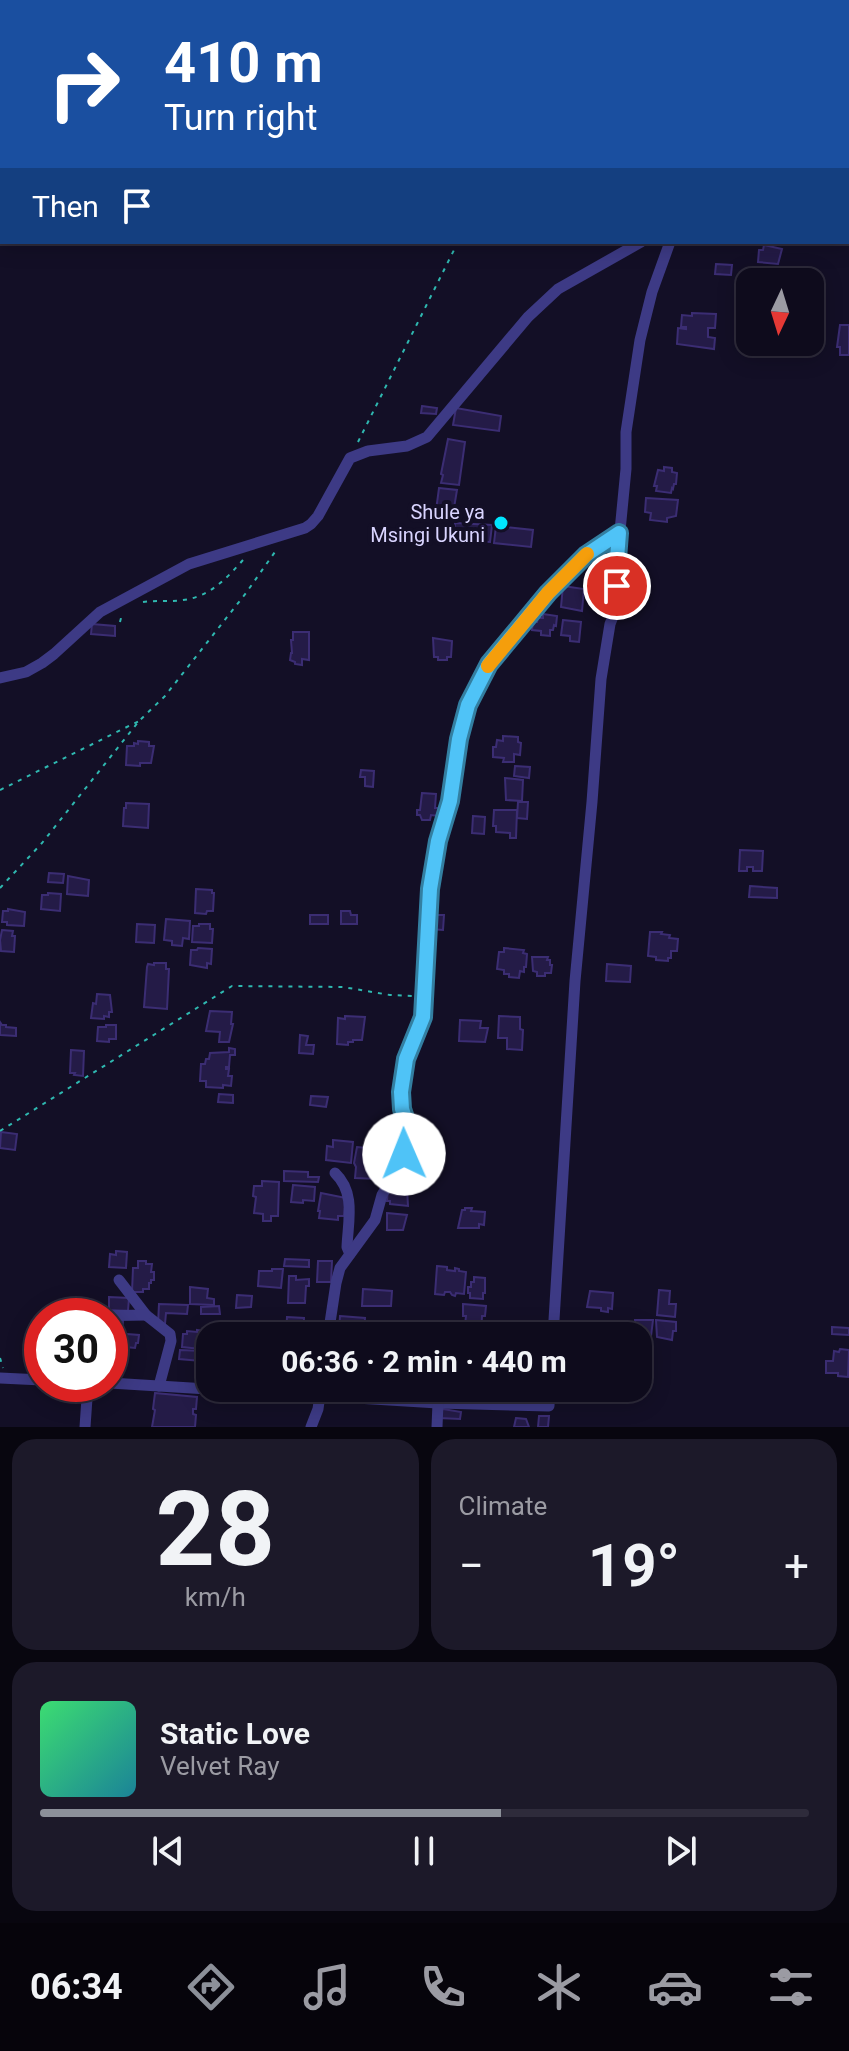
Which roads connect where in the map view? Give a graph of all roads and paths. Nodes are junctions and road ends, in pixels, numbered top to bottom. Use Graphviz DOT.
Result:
graph roads {
  1 [pos="457,244"];
  2 [pos="637,244"];
  3 [pos="669,244"];
  4 [pos="350,458"];
  5 [pos="289,533"];
  6 [pos="619,533"];
  7 [pos="259,542"];
  8 [pos="134,604"];
  9 [pos="124,608"];
  10 [pos="120,622"];
  11 [pos="0,678"];
  12 [pos="139,721"];
  13 [pos="0,790"];
  14 [pos="0,888"];
  15 [pos="425,997"];
  16 [pos="0,1131"];
  17 [pos="335,1173"];
  18 [pos="350,1254"];
  19 [pos="119,1280"];
  20 [pos="128,1315"];
  21 [pos="146,1315"];
  22 [pos="330,1322"];
  23 [pos="554,1322"];
  24 [pos="0,1378"];
  25 [pos="24,1379"];
  26 [pos="128,1384"];
  27 [pos="159,1386"];
  28 [pos="196,1387"];
  29 [pos="87,1402"];
  30 [pos="319,1402"];
  31 [pos="427,1402"];
  32 [pos="549,1402"];
  33 [pos="438,1403"];
  34 [pos="85,1427"];
  35 [pos="311,1427"];
  36 [pos="437,1427"];
  1 -- 4 [label="path"];
  2 -- 4 [label="street"];
  3 -- 6 [label="street"];
  4 -- 5 [label="street"];
  5 -- 7 [label="street"];
  5 -- 12 [label="path"];
  6 -- 15 [label="street"];
  6 -- 23 [label="street"];
  7 -- 8 [label="path"];
  7 -- 11 [label="street"];
  9 -- 10 [label="path"];
  12 -- 13 [label="path"];
  12 -- 14 [label="path"];
  15 -- 16 [label="path"];
  15 -- 18 [label="street"];
  17 -- 18 [label="street"];
  18 -- 22 [label="street"];
  19 -- 21 [label="street"];
  20 -- 21 [label="street"];
  21 -- 27 [label="street"];
  24 -- 25 [label="street"];
  26 -- 27 [label="street"];
  27 -- 28 [label="street"];
  29 -- 34 [label="street"];
  30 -- 35 [label="street"];
  31 -- 33 [label="street"];
  32 -- 33 [label="street"];
  33 -- 36 [label="street"];
}
